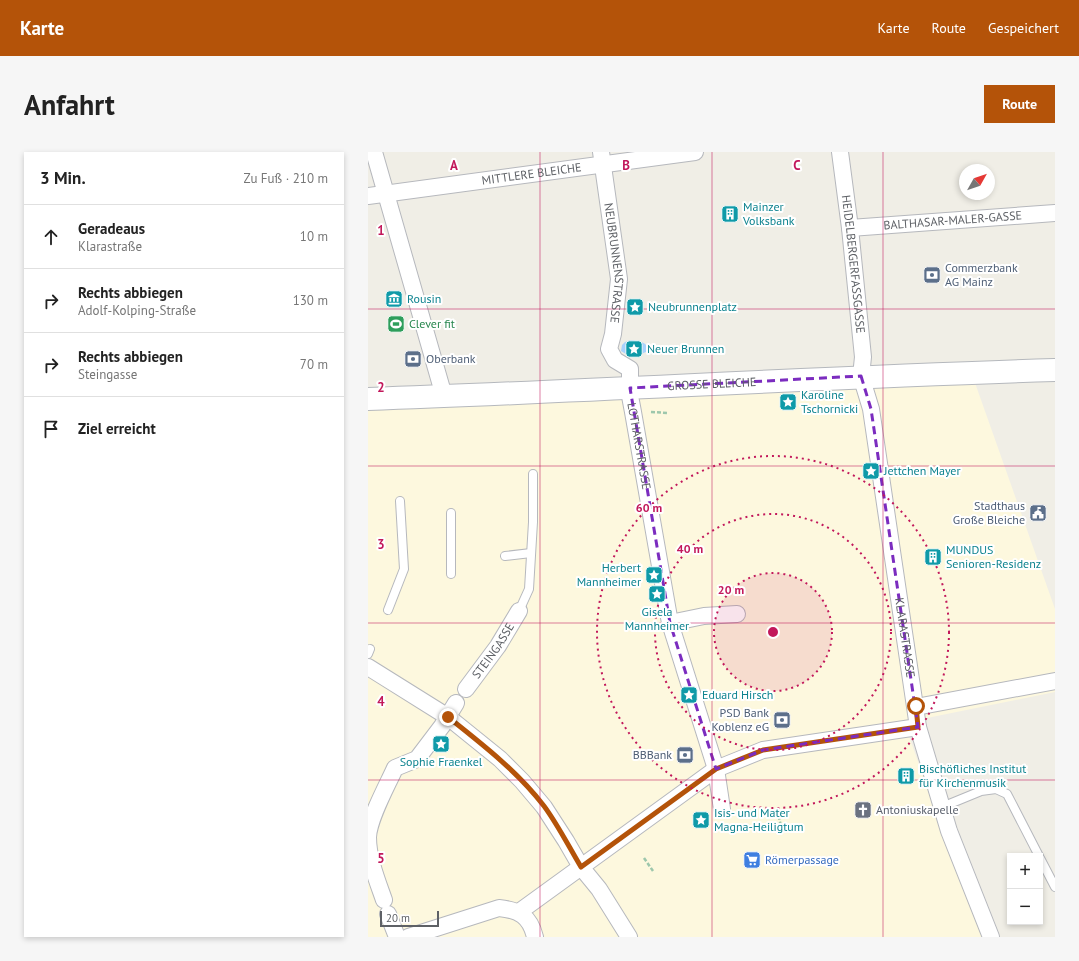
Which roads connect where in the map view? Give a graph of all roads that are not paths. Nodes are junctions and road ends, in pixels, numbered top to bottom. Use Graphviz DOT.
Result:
graph roads {
  1 [pos="374,152"];
  2 [pos="696,152"];
  3 [pos="840,152"];
  4 [pos="602,158"];
  5 [pos="385,193"];
  6 [pos="368,196"];
  7 [pos="1055,213"];
  8 [pos="850,228"];
  9 [pos="1055,370"];
  10 [pos="861,376"];
  11 [pos="630,388"];
  12 [pos="444,396"];
  13 [pos="368,399"];
  14 [pos="533,474"];
  15 [pos="400,501"];
  16 [pos="450,514"];
  17 [pos="531,553"];
  18 [pos="504,556"];
  19 [pos="451,558"];
  20 [pos="460,558"];
  21 [pos="451,574"];
  22 [pos="388,610"];
  23 [pos="519,611"];
  24 [pos="737,614"];
  25 [pos="670,623"];
  26 [pos="368,667"];
  27 [pos="1055,681"];
  28 [pos="466,689"];
  29 [pos="916,706"];
  30 [pos="452,710"];
  31 [pos="918,727"];
  32 [pos="716,769"];
  33 [pos="942,807"];
  34 [pos="722,809"];
  35 [pos="368,841"];
  36 [pos="1037,853"];
  37 [pos="1043,864"];
  38 [pos="581,867"];
  39 [pos="1055,887"];
  40 [pos="519,912"];
  41 [pos="397,937"];
  42 [pos="408,937"];
  43 [pos="535,937"];
  44 [pos="629,937"];
  45 [pos="991,937"];
  1 -- 5 [label="street"];
  2 -- 4 [label="street, MITTLERE BLEICHE"];
  3 -- 8 [label="street, HEIDELBERGERFASSGASSE"];
  4 -- 5 [label="street, MITTLERE BLEICHE"];
  4 -- 11 [label="street, NEUBRUNNENSTRASSE"];
  5 -- 6 [label="street, MITTLERE BLEICHE"];
  5 -- 12 [label="street"];
  7 -- 8 [label="street, BALTHASAR-MALER-GASSE"];
  8 -- 10 [label="street, HEIDELBERGERFASSGASSE"];
  9 -- 10 [label="main road, GROSSE BLEICHE"];
  10 -- 11 [label="main road, GROSSE BLEICHE"];
  10 -- 29 [label="street, KLARASTRASSE"];
  11 -- 12 [label="main road, GROSSE BLEICHE"];
  11 -- 25 [label="street, LOTHARSTRASSE"];
  12 -- 13 [label="main road, GROSSE BLEICHE"];
  14 -- 17 [label="lane"];
  15 -- 22 [label="lane"];
  16 -- 19 [label="lane"];
  17 -- 18 [label="lane"];
  17 -- 23 [label="lane"];
  19 -- 20 [label="lane"];
  19 -- 21 [label="lane"];
  23 -- 28 [label="street, STEINGASSE"];
  24 -- 25 [label="street"];
  25 -- 32 [label="street, LOTHARSTRASSE"];
  26 -- 30 [label="street"];
  27 -- 29 [label="street"];
  29 -- 31 [label="street, KLARASTRASSE"];
  30 -- 35 [label="street"];
  30 -- 38 [label="street"];
  31 -- 32 [label="street"];
  31 -- 33 [label="street, KLARASTRASSE"];
  32 -- 34 [label="street, LOTHARSTRASSE"];
  32 -- 38 [label="street"];
  33 -- 36 [label="lane"];
  33 -- 45 [label="street, KLARASTRASSE"];
  35 -- 41 [label="street"];
  37 -- 39 [label="lane"];
  38 -- 40 [label="street"];
  38 -- 44 [label="street"];
  40 -- 42 [label="street"];
  40 -- 43 [label="street"];
}
